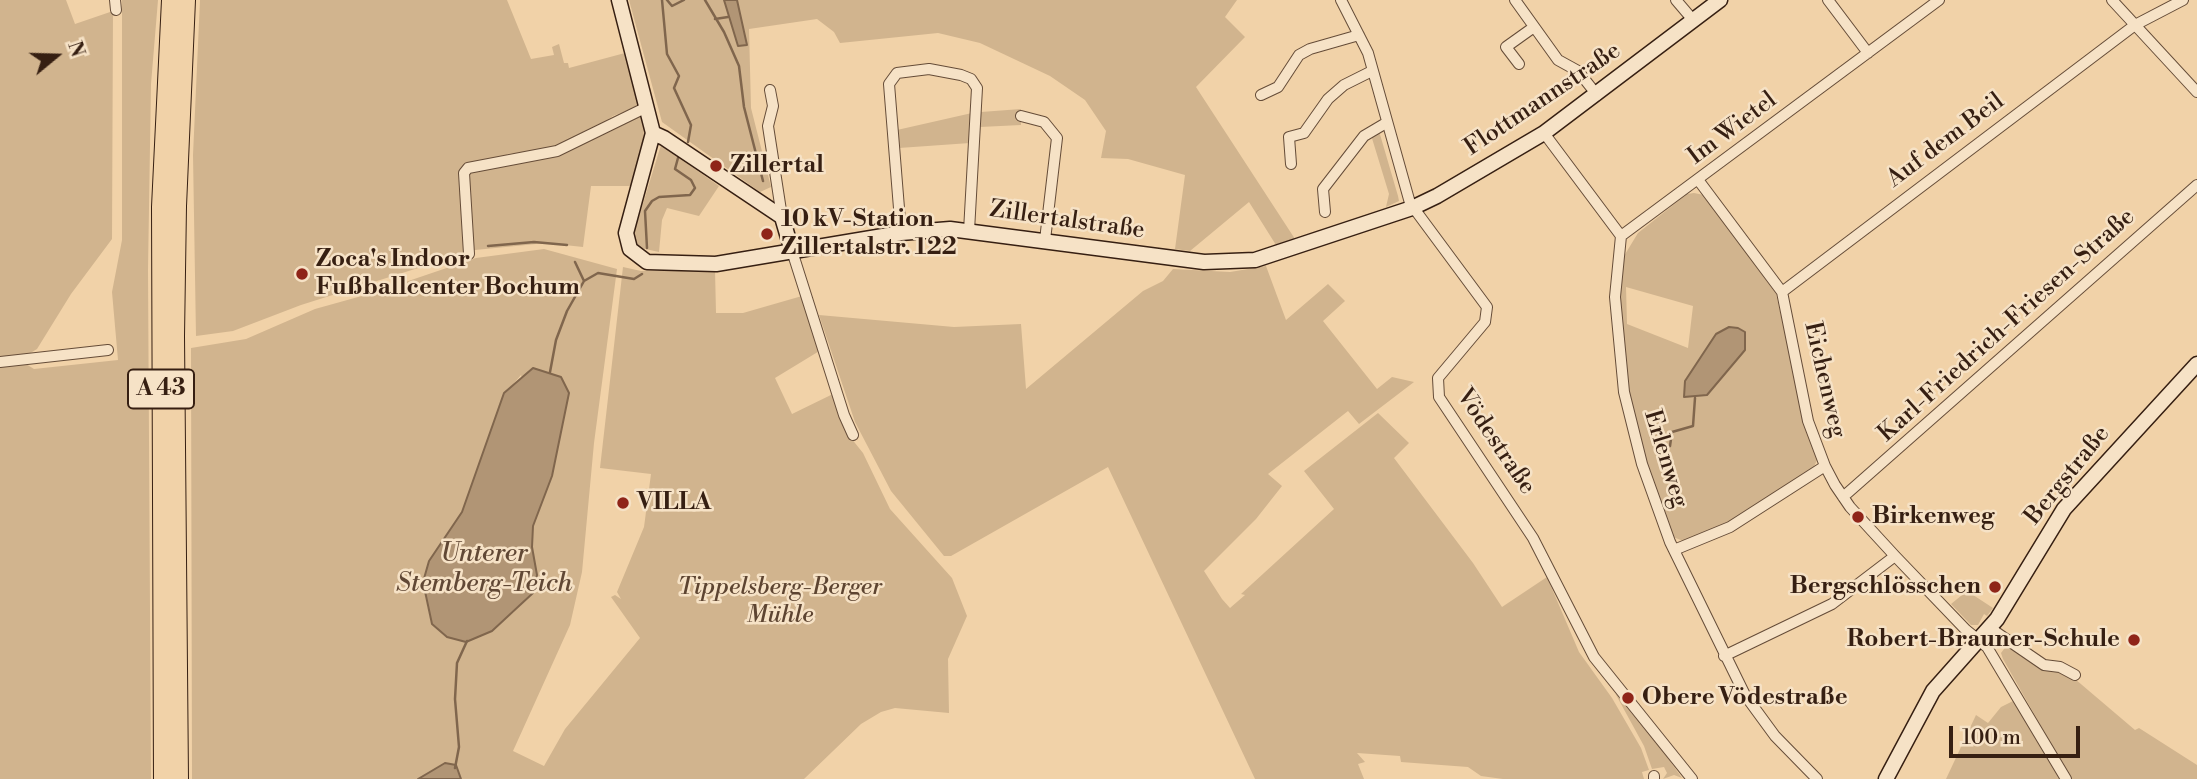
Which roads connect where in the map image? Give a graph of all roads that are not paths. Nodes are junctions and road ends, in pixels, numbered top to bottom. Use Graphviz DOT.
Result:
graph roads {
  1 [pos="171,0"];
  2 [pos="186,0"];
  3 [pos="619,0"];
  4 [pos="1341,0"];
  5 [pos="1515,0"];
  6 [pos="1676,0"];
  7 [pos="1720,0"];
  8 [pos="1828,0"];
  9 [pos="1939,0"];
  10 [pos="2112,0"];
  11 [pos="2183,0"];
  12 [pos="1693,20"];
  13 [pos="2135,25"];
  14 [pos="1534,27"];
  15 [pos="1359,35"];
  16 [pos="1868,53"];
  17 [pos="1519,64"];
  18 [pos="1372,71"];
  19 [pos="770,90"];
  20 [pos="2197,92"];
  21 [pos="1261,95"];
  22 [pos="1597,95"];
  23 [pos="646,107"];
  24 [pos="1021,116"];
  25 [pos="1386,123"];
  26 [pos="653,133"];
  27 [pos="1544,133"];
  28 [pos="1291,164"];
  29 [pos="1699,181"];
  30 [pos="2197,186"];
  31 [pos="1412,208"];
  32 [pos="1325,212"];
  33 [pos="782,217"];
  34 [pos="969,231"];
  35 [pos="901,233"];
  36 [pos="1621,236"];
  37 [pos="1045,240"];
  38 [pos="792,251"];
  39 [pos="469,254"];
  40 [pos="1782,292"];
  41 [pos="108,351"];
  42 [pos="0,362"];
  43 [pos="2197,364"];
  44 [pos="853,435"];
  45 [pos="1825,466"];
  46 [pos="1843,497"];
  47 [pos="1674,550"];
  48 [pos="1895,556"];
  49 [pos="1984,634"];
  50 [pos="1724,656"];
  51 [pos="2075,675"];
  52 [pos="163,779"];
  53 [pos="179,779"];
  54 [pos="1692,779"];
  55 [pos="1817,779"];
  56 [pos="1886,779"];
  57 [pos="2066,779"];
  1 -- 52 [label="highway, A 43"];
  2 -- 53 [label="highway, A 43"];
  3 -- 23 [label="street"];
  4 -- 15 [label="street, Vödestraße"];
  5 -- 14 [label="street"];
  6 -- 12 [label="street"];
  7 -- 12 [label="street, Flottmannstraße"];
  8 -- 16 [label="street"];
  9 -- 16 [label="street, Im Wietel"];
  10 -- 13 [label="street"];
  11 -- 13 [label="street, Auf dem Beil"];
  12 -- 22 [label="street, Flottmannstraße"];
  13 -- 20 [label="street"];
  13 -- 40 [label="street, Auf dem Beil"];
  14 -- 17 [label="street"];
  14 -- 22 [label="street"];
  15 -- 18 [label="street, Vödestraße"];
  15 -- 21 [label="street"];
  16 -- 29 [label="street, Im Wietel"];
  18 -- 25 [label="street, Vödestraße"];
  18 -- 28 [label="street"];
  19 -- 33 [label="street"];
  22 -- 27 [label="street, Flottmannstraße"];
  23 -- 26 [label="street"];
  23 -- 39 [label="street"];
  24 -- 37 [label="street"];
  25 -- 31 [label="street, Vödestraße"];
  25 -- 32 [label="street"];
  26 -- 33 [label="street"];
  26 -- 38 [label="street, Zillertalstraße"];
  27 -- 31 [label="street, Flottmannstraße"];
  27 -- 36 [label="street"];
  29 -- 36 [label="street, Im Wietel"];
  29 -- 40 [label="street, Eichenweg"];
  30 -- 46 [label="street, Karl-Friedrich-Friesen-Straße"];
  31 -- 37 [label="street, Zillertalstraße"];
  31 -- 54 [label="street, Vödestraße"];
  33 -- 38 [label="street"];
  34 -- 35 [label="street, Zillertalstraße"];
  34 -- 35 [label="street"];
  34 -- 37 [label="street, Zillertalstraße"];
  35 -- 38 [label="street, Zillertalstraße"];
  36 -- 47 [label="street, Erlenweg"];
  38 -- 44 [label="street"];
  40 -- 45 [label="street, Eichenweg"];
  41 -- 42 [label="street"];
  43 -- 49 [label="street, Bergstraße"];
  45 -- 46 [label="street, Eichenweg"];
  45 -- 47 [label="street"];
  46 -- 48 [label="street, Eichenweg"];
  47 -- 50 [label="street, Erlenweg"];
  48 -- 49 [label="street, Eichenweg"];
  48 -- 50 [label="street"];
  49 -- 51 [label="street"];
  49 -- 56 [label="street, Bergstraße"];
  49 -- 57 [label="street"];
  50 -- 55 [label="street, Erlenweg"];
}
